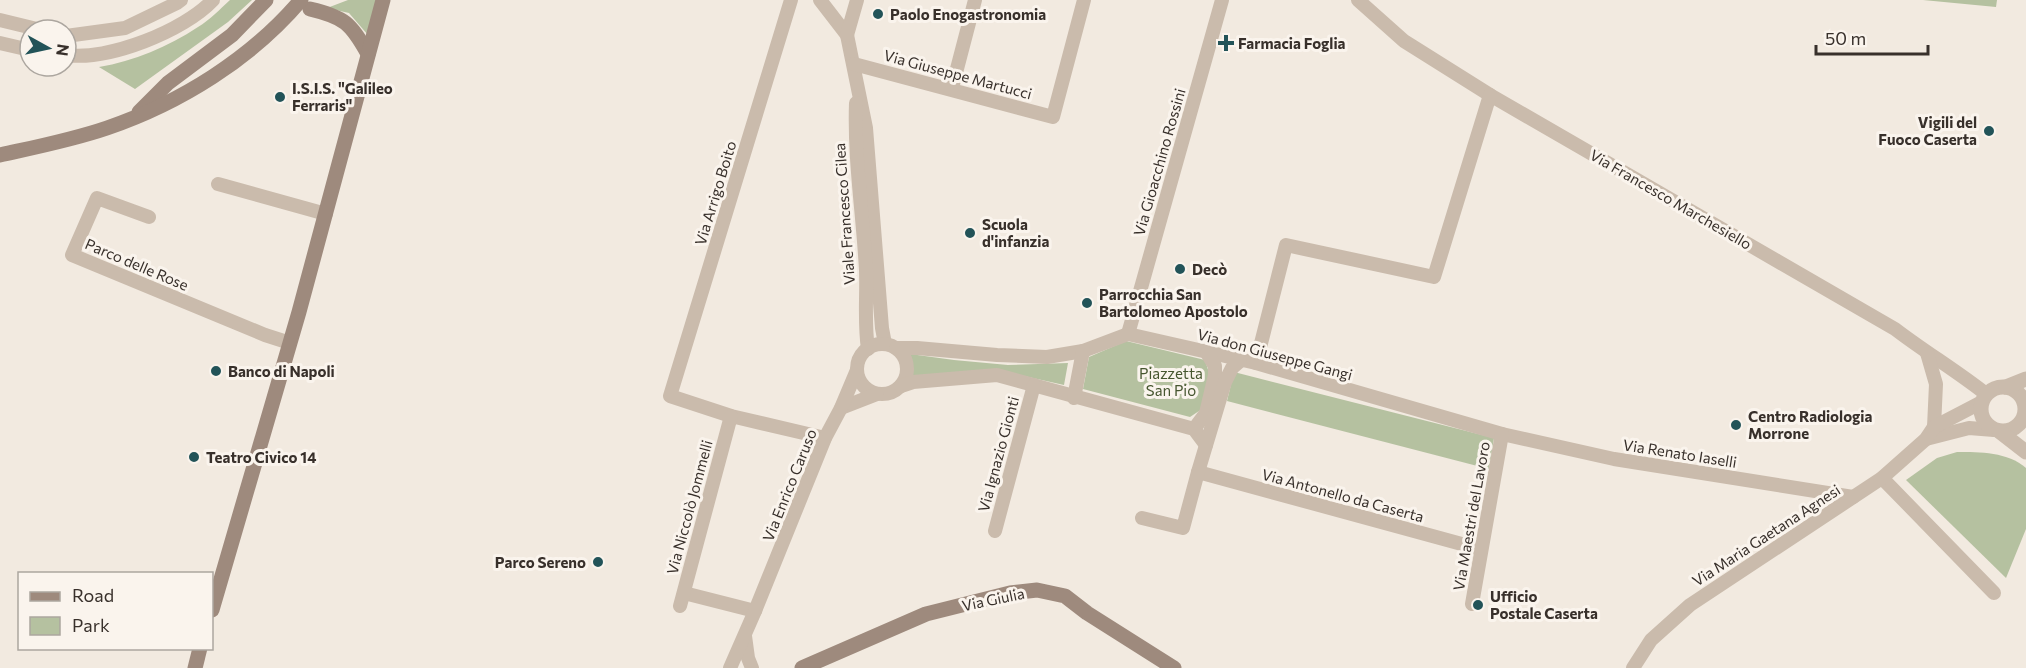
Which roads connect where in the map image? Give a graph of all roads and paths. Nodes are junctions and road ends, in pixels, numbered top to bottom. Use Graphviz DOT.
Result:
graph roads {
  1 [pos="181,0"];
  2 [pos="213,0"];
  3 [pos="266,0"];
  4 [pos="324,0"];
  5 [pos="383,0"];
  6 [pos="791,0"];
  7 [pos="820,0"];
  8 [pos="857,0"];
  9 [pos="975,0"];
  10 [pos="1084,0"];
  11 [pos="1222,0"];
  12 [pos="1359,0"];
  13 [pos="305,4"];
  14 [pos="0,20"];
  15 [pos="18,24"];
  16 [pos="78,34"];
  17 [pos="846,35"];
  18 [pos="0,43"];
  19 [pos="18,47"];
  20 [pos="368,54"];
  21 [pos="78,56"];
  22 [pos="855,70"];
  23 [pos="952,88"];
  24 [pos="1490,95"];
  25 [pos="132,118"];
  26 [pos="0,155"];
  27 [pos="219,184"];
  28 [pos="320,212"];
  29 [pos="149,217"];
  30 [pos="1128,334"];
  31 [pos="290,343"];
  32 [pos="891,346"];
  33 [pos="868,349"];
  34 [pos="1083,351"];
  35 [pos="1207,353"];
  36 [pos="1927,353"];
  37 [pos="1240,361"];
  38 [pos="1256,363"];
  39 [pos="857,370"];
  40 [pos="2026,380"];
  41 [pos="1034,385"];
  42 [pos="901,386"];
  43 [pos="2006,387"];
  44 [pos="877,394"];
  45 [pos="1074,398"];
  46 [pos="1984,398"];
  47 [pos="841,408"];
  48 [pos="2025,413"];
  49 [pos="730,416"];
  50 [pos="1194,429"];
  51 [pos="1996,431"];
  52 [pos="1930,433"];
  53 [pos="1502,434"];
  54 [pos="825,438"];
  55 [pos="1206,444"];
  56 [pos="2026,452"];
  57 [pos="1198,472"];
  58 [pos="1882,478"];
  59 [pos="1853,497"];
  60 [pos="1142,518"];
  61 [pos="995,531"];
  62 [pos="1480,549"];
  63 [pos="1994,593"];
  64 [pos="1472,604"];
  65 [pos="213,607"];
  66 [pos="753,610"];
  67 [pos="745,636"];
  68 [pos="200,650"];
  69 [pos="195,668"];
  70 [pos="730,668"];
  71 [pos="752,668"];
  72 [pos="802,668"];
  73 [pos="1174,668"];
  74 [pos="1633,668"];
  1 -- 16 [label="street"];
  2 -- 21 [label="street"];
  3 -- 25 [label="main road"];
  4 -- 13 [label="main road"];
  5 -- 20 [label="main road"];
  6 -- 49 [label="street, Via Arrigo Boito"];
  7 -- 17 [label="street, Viale Francesco Cilea"];
  8 -- 17 [label="street"];
  9 -- 23 [label="street"];
  10 -- 23 [label="street, Via Giuseppe Martucci"];
  11 -- 30 [label="street, Via Gioacchino Rossini"];
  12 -- 24 [label="street, Via Francesco Marchesiello"];
  13 -- 20 [label="main road"];
  13 -- 25 [label="main road"];
  14 -- 15 [label="street"];
  17 -- 22 [label="street, Viale Francesco Cilea"];
  18 -- 19 [label="street"];
  20 -- 28 [label="main road"];
  22 -- 23 [label="street, Via Giuseppe Martucci"];
  22 -- 32 [label="street, Viale Francesco Cilea"];
  22 -- 33 [label="street, Viale Francesco Cilea"];
  24 -- 36 [label="street, Via Francesco Marchesiello"];
  24 -- 38 [label="street"];
  25 -- 26 [label="main road"];
  27 -- 28 [label="street"];
  28 -- 31 [label="main road"];
  29 -- 31 [label="street, Parco delle Rose"];
  30 -- 34 [label="street"];
  30 -- 35 [label="street, Via don Giuseppe Gangi"];
  31 -- 65 [label="main road"];
  32 -- 33 [label="street"];
  32 -- 34 [label="street"];
  32 -- 42 [label="street"];
  33 -- 39 [label="street"];
  34 -- 45 [label="street"];
  35 -- 37 [label="street, Via don Giuseppe Gangi"];
  35 -- 50 [label="street"];
  36 -- 46 [label="street, Via Francesco Marchesiello"];
  36 -- 52 [label="street"];
  37 -- 38 [label="street, Via don Giuseppe Gangi"];
  37 -- 55 [label="street"];
  38 -- 53 [label="street, Via don Giuseppe Gangi"];
  39 -- 44 [label="street"];
  39 -- 47 [label="street, Via Enrico Caruso"];
  40 -- 43 [label="street"];
  41 -- 42 [label="street"];
  41 -- 45 [label="street"];
  41 -- 61 [label="street, Via Ignazio Gionti"];
  42 -- 44 [label="street"];
  43 -- 46 [label="street"];
  43 -- 48 [label="street"];
  44 -- 47 [label="street"];
  45 -- 50 [label="street"];
  46 -- 51 [label="street"];
  46 -- 52 [label="street, Via Maria Gaetana Agnesi"];
  47 -- 54 [label="street, Via Enrico Caruso"];
  48 -- 51 [label="street"];
  49 -- 54 [label="street"];
  49 -- 66 [label="street, Via Niccolò Jommelli"];
  50 -- 55 [label="street"];
  51 -- 52 [label="street, Via Maria Gaetana Agnesi"];
  51 -- 56 [label="street"];
  52 -- 58 [label="street, Via Maria Gaetana Agnesi"];
  53 -- 59 [label="street, Via Renato Iaselli"];
  53 -- 62 [label="street, Via Maestri del Lavoro"];
  54 -- 66 [label="street, Via Enrico Caruso"];
  55 -- 57 [label="street"];
  57 -- 60 [label="street"];
  57 -- 62 [label="street, Via Antonello da Caserta"];
  58 -- 59 [label="street, Via Maria Gaetana Agnesi"];
  58 -- 63 [label="street"];
  59 -- 74 [label="street, Via Maria Gaetana Agnesi"];
  62 -- 64 [label="street, Via Maestri del Lavoro"];
  66 -- 67 [label="street, Via Enrico Caruso"];
  67 -- 70 [label="street, Via Enrico Caruso"];
  67 -- 71 [label="street"];
  68 -- 69 [label="main road"];
  72 -- 73 [label="main road, Via Giulia"];
}
